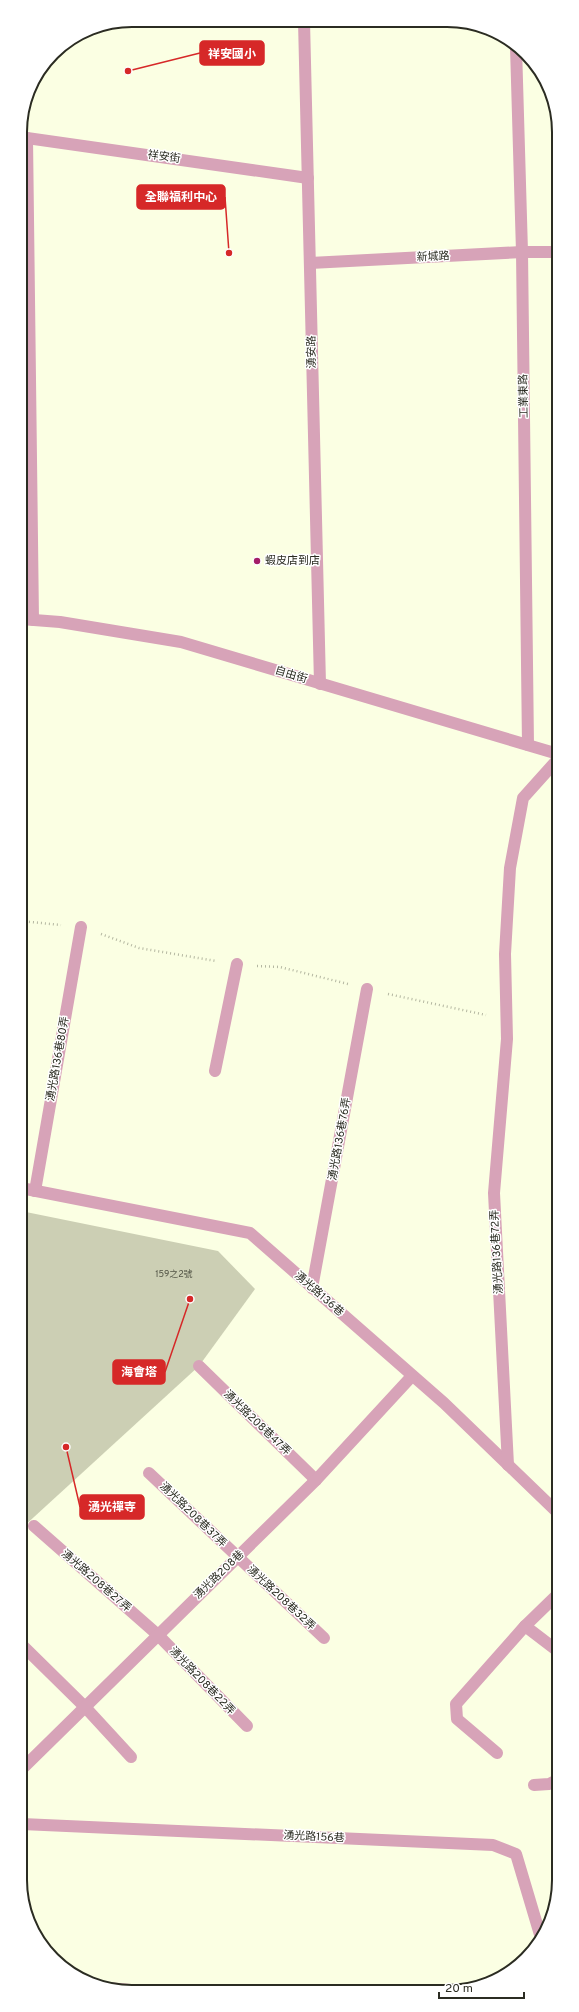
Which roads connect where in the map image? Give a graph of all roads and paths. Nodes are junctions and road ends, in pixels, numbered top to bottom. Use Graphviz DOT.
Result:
graph roads {
  1 [pos="304,27"];
  2 [pos="516,54"];
  3 [pos="27,137"];
  4 [pos="308,178"];
  5 [pos="522,252"];
  6 [pos="552,252"];
  7 [pos="310,263"];
  8 [pos="27,619"];
  9 [pos="320,684"];
  10 [pos="528,745"];
  11 [pos="552,752"];
  12 [pos="552,766"];
  13 [pos="27,922"];
  14 [pos="81,927"];
  15 [pos="237,964"];
  16 [pos="367,989"];
  17 [pos="508,1040"];
  18 [pos="215,1071"];
  19 [pos="27,1189"];
  20 [pos="35,1191"];
  21 [pos="312,1288"];
  22 [pos="199,1366"];
  23 [pos="412,1376"];
  24 [pos="508,1465"];
  25 [pos="149,1473"];
  26 [pos="316,1480"];
  27 [pos="552,1508"];
  28 [pos="34,1526"];
  29 [pos="237,1557"];
  30 [pos="552,1600"];
  31 [pos="525,1626"];
  32 [pos="158,1635"];
  33 [pos="324,1638"];
  34 [pos="552,1647"];
  35 [pos="27,1649"];
  36 [pos="85,1707"];
  37 [pos="247,1726"];
  38 [pos="497,1753"];
  39 [pos="132,1757"];
  40 [pos="27,1765"];
  41 [pos="552,1783"];
  42 [pos="534,1785"];
  43 [pos="27,1824"];
  44 [pos="539,1930"];
  1 -- 4 [label="street, 湧安路"];
  2 -- 5 [label="street, 工業東路"];
  3 -- 4 [label="street, 祥安街"];
  4 -- 7 [label="street, 湧安路"];
  5 -- 6 [label="street, 新城路"];
  5 -- 7 [label="street, 新城路"];
  5 -- 10 [label="street, 工業東路"];
  7 -- 9 [label="street, 湧安路"];
  8 -- 9 [label="street, 自由街"];
  9 -- 10 [label="street, 自由街"];
  10 -- 11 [label="street, 自由街"];
  12 -- 17 [label="street, 湧光路136巷72弄"];
  13 -- 14 [label="path"];
  14 -- 15 [label="path"];
  14 -- 20 [label="street, 湧光路136巷80弄"];
  15 -- 16 [label="path"];
  15 -- 18 [label="street"];
  16 -- 17 [label="path"];
  16 -- 21 [label="street, 湧光路136巷76弄"];
  17 -- 24 [label="street, 湧光路136巷72弄"];
  19 -- 20 [label="street, 湧光路136巷"];
  20 -- 21 [label="street, 湧光路136巷"];
  21 -- 23 [label="street, 湧光路136巷"];
  22 -- 26 [label="street, 湧光路208巷47弄"];
  23 -- 24 [label="street, 湧光路136巷"];
  23 -- 26 [label="street, 湧光路208巷"];
  24 -- 27 [label="street, 湧光路136巷"];
  25 -- 29 [label="street, 湧光路208巷37弄"];
  26 -- 29 [label="street, 湧光路208巷"];
  28 -- 32 [label="street, 湧光路208巷27弄"];
  29 -- 32 [label="street, 湧光路208巷"];
  29 -- 33 [label="street, 湧光路208巷32弄"];
  30 -- 31 [label="street"];
  31 -- 34 [label="street"];
  31 -- 38 [label="street"];
  32 -- 36 [label="street, 湧光路208巷"];
  32 -- 37 [label="street, 湧光路208巷22弄"];
  35 -- 36 [label="street"];
  36 -- 39 [label="street"];
  36 -- 40 [label="street, 湧光路208巷"];
  41 -- 42 [label="street"];
  43 -- 44 [label="street, 湧光路156巷"];
}
